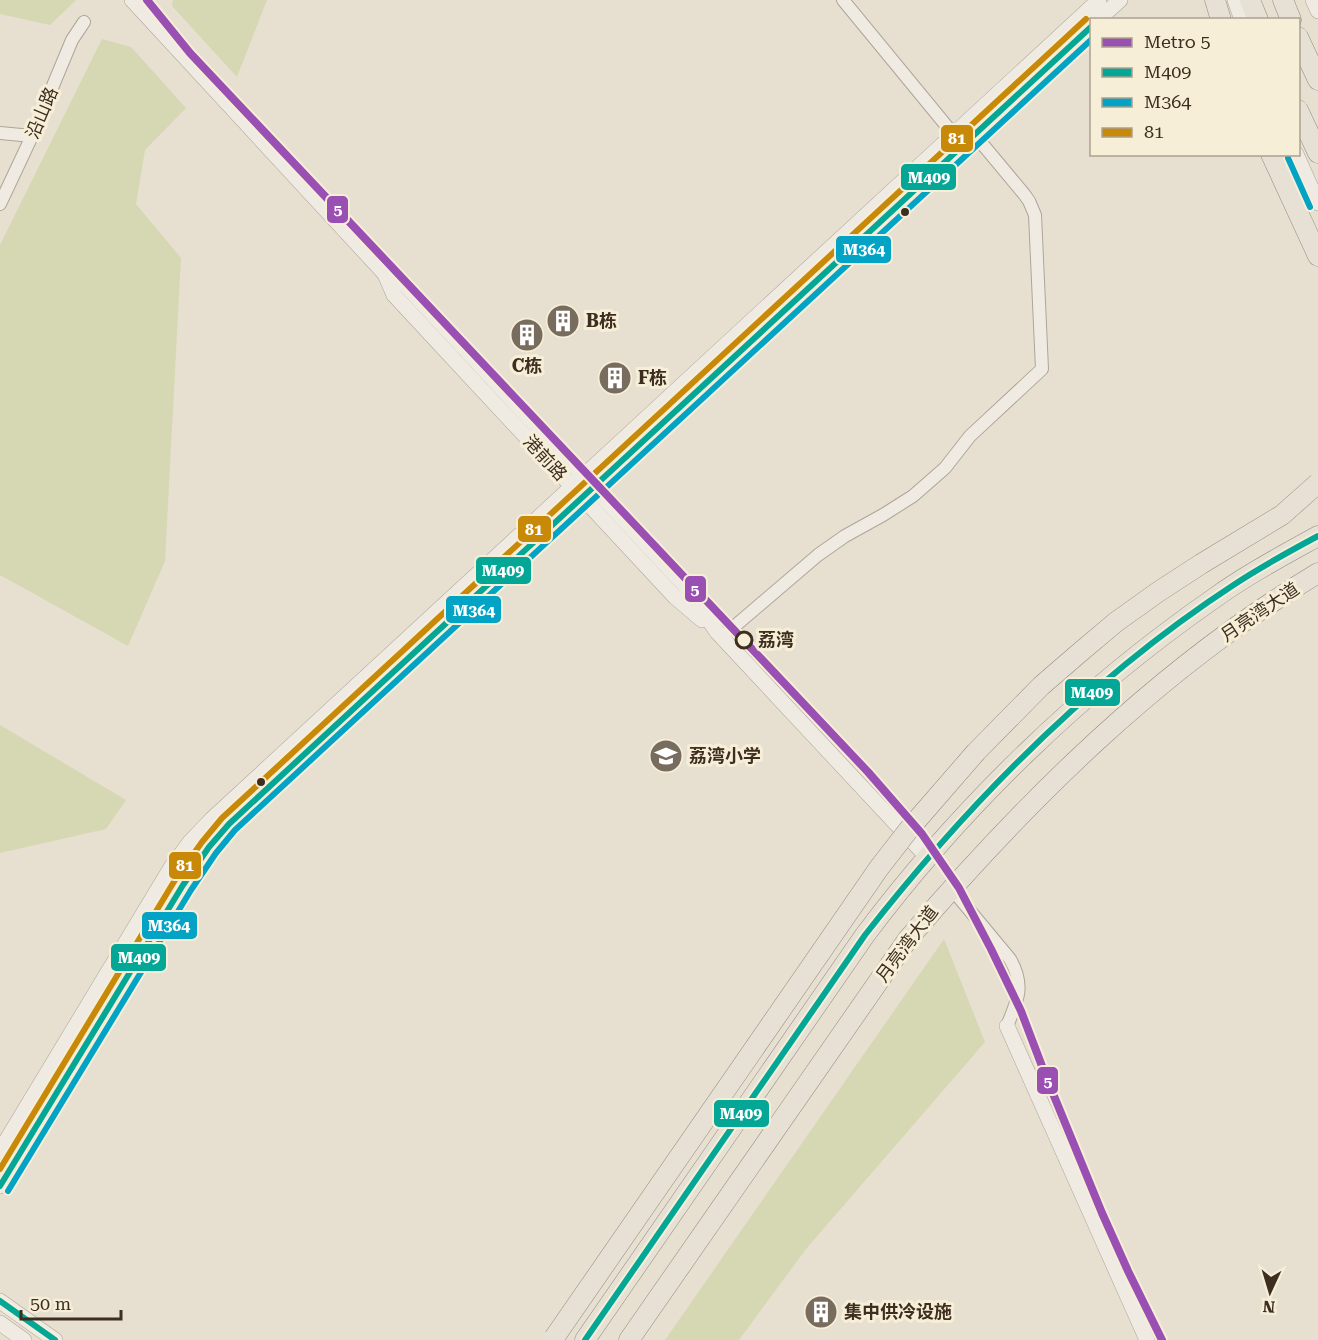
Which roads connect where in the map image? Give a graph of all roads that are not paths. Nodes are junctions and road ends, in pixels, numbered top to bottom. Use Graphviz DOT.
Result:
graph roads {
  1 [pos="132,0"];
  2 [pos="843,0"];
  3 [pos="1099,0"];
  4 [pos="1120,0"];
  5 [pos="1215,0"];
  6 [pos="1235,0"];
  7 [pos="1250,0"];
  8 [pos="1283,0"];
  9 [pos="1313,0"];
  10 [pos="1318,10"];
  11 [pos="1100,18"];
  12 [pos="1220,18"];
  13 [pos="1241,18"];
  14 [pos="1257,18"];
  15 [pos="1290,18"];
  16 [pos="84,22"];
  17 [pos="1090,28"];
  18 [pos="1300,39"];
  19 [pos="1318,80"];
  20 [pos="1300,112"];
  21 [pos="0,133"];
  22 [pos="974,134"];
  23 [pos="954,135"];
  24 [pos="32,136"];
  25 [pos="1318,153"];
  26 [pos="1272,156"];
  27 [pos="1297,156"];
  28 [pos="1318,203"];
  29 [pos="0,204"];
  30 [pos="1318,256"];
  31 [pos="1318,483"];
  32 [pos="583,487"];
  33 [pos="1318,536"];
  34 [pos="1318,573"];
  35 [pos="720,635"];
  36 [pos="928,858"];
  37 [pos="951,888"];
  38 [pos="1008,1026"];
  39 [pos="0,1150"];
  40 [pos="0,1186"];
  41 [pos="0,1300"];
  42 [pos="0,1323"];
  43 [pos="553,1339"];
  44 [pos="24,1340"];
  45 [pos="55,1340"];
  46 [pos="585,1340"];
  47 [pos="629,1340"];
  48 [pos="1147,1340"];
  1 -- 32 [label="street, 港前路"];
  2 -- 23 [label="street"];
  3 -- 23 [label="street"];
  4 -- 11 [label="street"];
  5 -- 12 [label="main road"];
  6 -- 13 [label="street"];
  7 -- 14 [label="main road"];
  8 -- 15 [label="main road"];
  9 -- 10 [label="street"];
  16 -- 24 [label="street, 沿山路"];
  17 -- 22 [label="street"];
  18 -- 19 [label="main road"];
  20 -- 25 [label="main road"];
  21 -- 24 [label="street"];
  22 -- 32 [label="street"];
  22 -- 35 [label="street"];
  23 -- 32 [label="street"];
  24 -- 29 [label="street, 沿山路"];
  26 -- 30 [label="main road"];
  27 -- 28 [label="street"];
  31 -- 43 [label="main road, bridge"];
  32 -- 35 [label="street, 港前路"];
  32 -- 39 [label="street"];
  32 -- 40 [label="street"];
  33 -- 36 [label="main road, 月亮湾大道"];
  34 -- 37 [label="main road, 月亮湾大道"];
  35 -- 36 [label="street, 港前路"];
  36 -- 46 [label="main road, 月亮湾大道"];
  37 -- 38 [label="street"];
  37 -- 47 [label="main road, 月亮湾大道"];
  38 -- 48 [label="street"];
  41 -- 45 [label="street"];
  42 -- 44 [label="street"];
}
